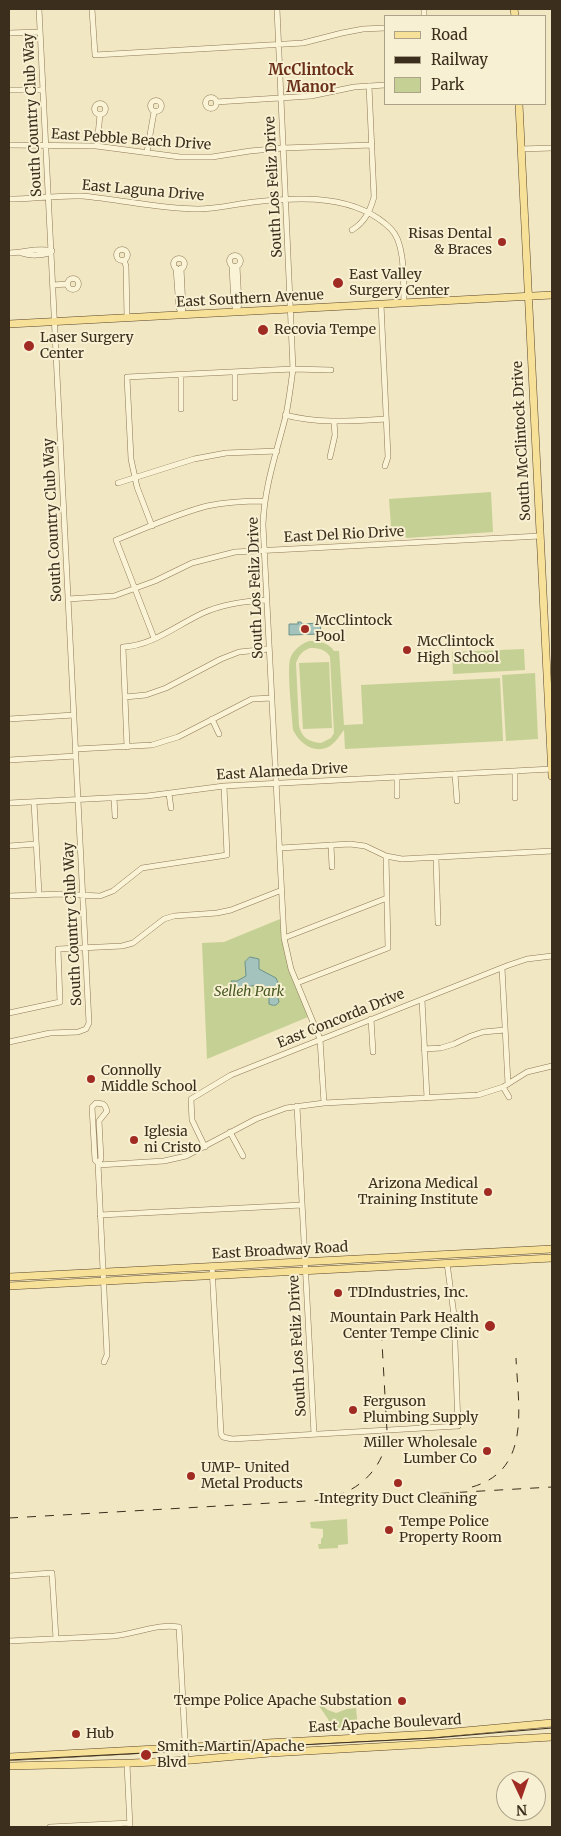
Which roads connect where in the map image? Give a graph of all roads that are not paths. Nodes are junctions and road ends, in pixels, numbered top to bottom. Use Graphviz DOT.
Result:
graph roads {
  1 [pos="39,9"];
  2 [pos="92,9"];
  3 [pos="276,9"];
  4 [pos="384,28"];
  5 [pos="40,32"];
  6 [pos="9,34"];
  7 [pos="278,45"];
  8 [pos="384,85"];
  9 [pos="368,86"];
  10 [pos="9,90"];
  11 [pos="43,90"];
  12 [pos="281,98"];
  13 [pos="216,102"];
  14 [pos="519,105"];
  15 [pos="154,112"];
  16 [pos="100,114"];
  17 [pos="9,145"];
  18 [pos="46,145"];
  19 [pos="372,145"];
  20 [pos="97,146"];
  21 [pos="283,148"];
  22 [pos="552,148"];
  23 [pos="520,150"];
  24 [pos="147,152"];
  25 [pos="49,198"];
  26 [pos="9,200"];
  27 [pos="285,201"];
  28 [pos="368,213"];
  29 [pos="352,230"];
  30 [pos="52,251"];
  31 [pos="9,253"];
  32 [pos="124,260"];
  33 [pos="235,266"];
  34 [pos="179,268"];
  35 [pos="68,284"];
  36 [pos="53,285"];
  37 [pos="552,295"];
  38 [pos="528,296"];
  39 [pos="404,303"];
  40 [pos="380,304"];
  41 [pos="291,309"];
  42 [pos="237,312"];
  43 [pos="182,315"];
  44 [pos="127,317"];
  45 [pos="55,322"];
  46 [pos="9,324"];
  47 [pos="293,369"];
  48 [pos="330,370"];
  49 [pos="235,372"];
  50 [pos="181,374"];
  51 [pos="235,398"];
  52 [pos="181,409"];
  53 [pos="286,415"];
  54 [pos="386,419"];
  55 [pos="334,422"];
  56 [pos="276,451"];
  57 [pos="330,457"];
  58 [pos="385,466"];
  59 [pos="135,479"];
  60 [pos="118,483"];
  61 [pos="265,501"];
  62 [pos="152,526"];
  63 [pos="540,536"];
  64 [pos="265,550"];
  65 [pos="135,589"];
  66 [pos="68,598"];
  67 [pos="267,600"];
  68 [pos="154,638"];
  69 [pos="270,649"];
  70 [pos="549,651"];
  71 [pos="125,697"];
  72 [pos="272,698"];
  73 [pos="74,715"];
  74 [pos="9,719"];
  75 [pos="212,719"];
  76 [pos="219,734"];
  77 [pos="127,747"];
  78 [pos="76,749"];
  79 [pos="76,756"];
  80 [pos="9,760"];
  81 [pos="552,769"];
  82 [pos="515,771"];
  83 [pos="455,774"];
  84 [pos="552,776"];
  85 [pos="397,777"];
  86 [pos="276,784"];
  87 [pos="224,786"];
  88 [pos="169,794"];
  89 [pos="398,796"];
  90 [pos="114,798"];
  91 [pos="516,798"];
  92 [pos="78,799"];
  93 [pos="457,801"];
  94 [pos="34,802"];
  95 [pos="9,803"];
  96 [pos="171,808"];
  97 [pos="115,816"];
  98 [pos="36,844"];
  99 [pos="331,845"];
  100 [pos="9,846"];
  101 [pos="280,848"];
  102 [pos="552,851"];
  103 [pos="386,856"];
  104 [pos="436,858"];
  105 [pos="332,867"];
  106 [pos="282,890"];
  107 [pos="39,894"];
  108 [pos="9,896"];
  109 [pos="83,896"];
  110 [pos="387,898"];
  111 [pos="438,923"];
  112 [pos="284,938"];
  113 [pos="86,948"];
  114 [pos="552,956"];
  115 [pos="502,968"];
  116 [pos="297,983"];
  117 [pos="422,1000"];
  118 [pos="9,1013"];
  119 [pos="371,1019"];
  120 [pos="505,1030"];
  121 [pos="320,1039"];
  122 [pos="9,1042"];
  123 [pos="424,1049"];
  124 [pos="372,1052"];
  125 [pos="552,1066"];
  126 [pos="505,1085"];
  127 [pos="508,1097"];
  128 [pos="427,1098"];
  129 [pos="324,1103"];
  130 [pos="297,1106"];
  131 [pos="230,1132"];
  132 [pos="205,1147"];
  133 [pos="243,1156"];
  134 [pos="98,1164"];
  135 [pos="302,1205"];
  136 [pos="100,1215"];
  137 [pos="552,1249"];
  138 [pos="487,1252"];
  139 [pos="443,1255"];
  140 [pos="552,1258"];
  141 [pos="305,1262"];
  142 [pos="471,1262"];
  143 [pos="446,1263"];
  144 [pos="212,1266"];
  145 [pos="306,1270"];
  146 [pos="102,1272"];
  147 [pos="212,1275"];
  148 [pos="9,1277"];
  149 [pos="103,1281"];
  150 [pos="9,1286"];
  151 [pos="104,1362"];
  152 [pos="314,1434"];
  153 [pos="9,1576"];
  154 [pos="56,1639"];
  155 [pos="9,1641"];
  156 [pos="552,1723"];
  157 [pos="494,1728"];
  158 [pos="552,1737"];
  159 [pos="494,1741"];
  160 [pos="185,1746"];
  161 [pos="9,1757"];
  162 [pos="186,1760"];
  163 [pos="126,1764"];
  164 [pos="9,1766"];
  165 [pos="130,1825"];
  166 [pos="50,1827"];
  1 -- 5 [label="street, South Country Club Way"];
  2 -- 7 [label="street"];
  3 -- 7 [label="street, South Los Feliz Drive"];
  4 -- 7 [label="street"];
  5 -- 6 [label="street"];
  5 -- 11 [label="street, South Country Club Way"];
  7 -- 12 [label="street, South Los Feliz Drive"];
  8 -- 9 [label="street"];
  9 -- 12 [label="street"];
  9 -- 19 [label="street"];
  10 -- 11 [label="street"];
  11 -- 18 [label="street, South Country Club Way"];
  12 -- 13 [label="street"];
  12 -- 21 [label="street, South Los Feliz Drive"];
  14 -- 23 [label="main road, South McClintock Drive"];
  15 -- 24 [label="street"];
  16 -- 20 [label="street"];
  17 -- 18 [label="street, East Pebble Beach Drive"];
  18 -- 20 [label="street, East Pebble Beach Drive"];
  18 -- 25 [label="street, South Country Club Way"];
  19 -- 21 [label="street, East Pebble Beach Drive"];
  19 -- 28 [label="street"];
  20 -- 24 [label="street, East Pebble Beach Drive"];
  21 -- 24 [label="street, East Pebble Beach Drive"];
  21 -- 27 [label="street, South Los Feliz Drive"];
  22 -- 23 [label="street"];
  23 -- 38 [label="main road, South McClintock Drive"];
  25 -- 26 [label="street, East Laguna Drive"];
  25 -- 27 [label="street, East Laguna Drive"];
  25 -- 30 [label="street, South Country Club Way"];
  27 -- 28 [label="street, East Laguna Drive"];
  27 -- 41 [label="street, South Los Feliz Drive"];
  28 -- 29 [label="street"];
  28 -- 39 [label="street, East Laguna Drive"];
  30 -- 31 [label="street"];
  30 -- 36 [label="street, South Country Club Way"];
  32 -- 44 [label="street"];
  33 -- 42 [label="street"];
  34 -- 43 [label="street"];
  35 -- 36 [label="street"];
  36 -- 45 [label="street, South Country Club Way"];
  37 -- 38 [label="main road, East Southern Avenue"];
  38 -- 39 [label="main road, East Southern Avenue"];
  38 -- 63 [label="main road, South McClintock Drive"];
  39 -- 40 [label="main road, East Southern Avenue"];
  40 -- 41 [label="main road, East Southern Avenue"];
  40 -- 54 [label="street"];
  41 -- 42 [label="main road, East Southern Avenue"];
  41 -- 47 [label="street, South Los Feliz Drive"];
  42 -- 43 [label="main road, East Southern Avenue"];
  43 -- 44 [label="main road, East Southern Avenue"];
  44 -- 45 [label="main road, East Southern Avenue"];
  45 -- 46 [label="main road, East Southern Avenue"];
  45 -- 66 [label="street, South Country Club Way"];
  47 -- 48 [label="street"];
  47 -- 49 [label="street"];
  47 -- 53 [label="street, South Los Feliz Drive"];
  49 -- 50 [label="street"];
  49 -- 51 [label="street"];
  50 -- 52 [label="street"];
  50 -- 59 [label="street"];
  53 -- 55 [label="street"];
  53 -- 56 [label="street, South Los Feliz Drive"];
  54 -- 55 [label="street"];
  54 -- 58 [label="street"];
  55 -- 57 [label="street"];
  56 -- 59 [label="street"];
  56 -- 61 [label="street, South Los Feliz Drive"];
  59 -- 60 [label="street"];
  59 -- 62 [label="street"];
  61 -- 62 [label="street"];
  61 -- 64 [label="street, South Los Feliz Drive"];
  62 -- 65 [label="street"];
  63 -- 64 [label="street, East Del Rio Drive"];
  63 -- 70 [label="main road, South McClintock Drive"];
  64 -- 65 [label="street, East Del Rio Drive"];
  64 -- 67 [label="street, South Los Feliz Drive"];
  65 -- 66 [label="street, East Del Rio Drive"];
  65 -- 68 [label="street"];
  66 -- 73 [label="street, South Country Club Way"];
  67 -- 68 [label="street"];
  67 -- 69 [label="street, South Los Feliz Drive"];
  68 -- 71 [label="street"];
  69 -- 71 [label="street"];
  69 -- 72 [label="street, South Los Feliz Drive"];
  70 -- 81 [label="main road, South McClintock Drive"];
  71 -- 77 [label="street"];
  72 -- 75 [label="street"];
  72 -- 86 [label="street, South Los Feliz Drive"];
  73 -- 74 [label="street"];
  73 -- 78 [label="street, South Country Club Way"];
  75 -- 76 [label="street"];
  75 -- 77 [label="street"];
  77 -- 78 [label="street"];
  78 -- 79 [label="street, South Country Club Way"];
  79 -- 80 [label="street"];
  79 -- 92 [label="street, South Country Club Way"];
  81 -- 82 [label="street, East Alameda Drive"];
  81 -- 84 [label="main road, South McClintock Drive"];
  82 -- 83 [label="street, East Alameda Drive"];
  82 -- 91 [label="street"];
  83 -- 85 [label="street, East Alameda Drive"];
  83 -- 93 [label="street"];
  85 -- 86 [label="street, East Alameda Drive"];
  85 -- 89 [label="street"];
  86 -- 87 [label="street, East Alameda Drive"];
  86 -- 101 [label="street, South Los Feliz Drive"];
  87 -- 88 [label="street, East Alameda Drive"];
  87 -- 109 [label="street"];
  88 -- 90 [label="street, East Alameda Drive"];
  88 -- 96 [label="street"];
  90 -- 92 [label="street, East Alameda Drive"];
  90 -- 97 [label="street"];
  92 -- 94 [label="street, East Alameda Drive"];
  92 -- 109 [label="street, South Country Club Way"];
  94 -- 95 [label="street, East Alameda Drive"];
  94 -- 98 [label="street"];
  98 -- 100 [label="street"];
  98 -- 107 [label="street"];
  99 -- 101 [label="street"];
  99 -- 103 [label="street"];
  99 -- 105 [label="street"];
  101 -- 106 [label="street, South Los Feliz Drive"];
  102 -- 104 [label="street"];
  103 -- 104 [label="street"];
  103 -- 110 [label="street"];
  104 -- 111 [label="street"];
  106 -- 112 [label="street, South Los Feliz Drive"];
  106 -- 113 [label="street"];
  107 -- 108 [label="street"];
  107 -- 109 [label="street"];
  109 -- 113 [label="street, South Country Club Way"];
  110 -- 112 [label="street"];
  110 -- 116 [label="street"];
  112 -- 116 [label="street, South Los Feliz Drive"];
  113 -- 118 [label="street"];
  113 -- 122 [label="street, South Country Club Way"];
  114 -- 115 [label="street, East Concorda Drive"];
  115 -- 117 [label="street, East Concorda Drive"];
  115 -- 120 [label="street"];
  116 -- 121 [label="street, South Los Feliz Drive"];
  117 -- 119 [label="street, East Concorda Drive"];
  117 -- 123 [label="street"];
  119 -- 121 [label="street, East Concorda Drive"];
  119 -- 124 [label="street"];
  120 -- 123 [label="street"];
  120 -- 126 [label="street"];
  121 -- 129 [label="street, South Los Feliz Drive"];
  121 -- 132 [label="street, East Concorda Drive"];
  123 -- 128 [label="street"];
  125 -- 126 [label="street"];
  126 -- 127 [label="street"];
  126 -- 128 [label="street"];
  128 -- 129 [label="street"];
  129 -- 130 [label="street"];
  130 -- 131 [label="street"];
  130 -- 135 [label="street, South Los Feliz Drive"];
  131 -- 132 [label="street"];
  131 -- 133 [label="street"];
  132 -- 134 [label="street"];
  134 -- 134 [label="street"];
  134 -- 136 [label="street"];
  135 -- 136 [label="street"];
  135 -- 141 [label="street, South Los Feliz Drive"];
  136 -- 146 [label="street"];
  137 -- 138 [label="main road, East Broadway Road"];
  138 -- 139 [label="main road, East Broadway Road"];
  138 -- 142 [label="main road"];
  139 -- 141 [label="main road, East Broadway Road"];
  139 -- 143 [label="main road"];
  140 -- 142 [label="main road, East Broadway Road"];
  141 -- 144 [label="main road, East Broadway Road"];
  141 -- 145 [label="street, South Los Feliz Drive"];
  142 -- 143 [label="main road, East Broadway Road"];
  143 -- 145 [label="main road, East Broadway Road"];
  143 -- 152 [label="street"];
  144 -- 146 [label="main road, East Broadway Road"];
  144 -- 147 [label="street"];
  145 -- 147 [label="main road, East Broadway Road"];
  145 -- 152 [label="street, South Los Feliz Drive"];
  146 -- 148 [label="main road, East Broadway Road"];
  146 -- 149 [label="street"];
  147 -- 149 [label="main road, East Broadway Road"];
  147 -- 152 [label="street"];
  149 -- 150 [label="main road, East Broadway Road"];
  149 -- 151 [label="street"];
  153 -- 154 [label="street"];
  154 -- 155 [label="street"];
  154 -- 160 [label="street"];
  156 -- 157 [label="main road, East Apache Boulevard"];
  157 -- 159 [label="street"];
  157 -- 160 [label="main road, East Apache Boulevard"];
  158 -- 159 [label="main road, East Apache Boulevard"];
  159 -- 162 [label="main road, East Apache Boulevard"];
  160 -- 161 [label="main road, East Apache Boulevard"];
  160 -- 162 [label="street"];
  162 -- 163 [label="main road, East Apache Boulevard"];
  163 -- 164 [label="main road, East Apache Boulevard"];
  163 -- 165 [label="street"];
  165 -- 166 [label="street"];
}
